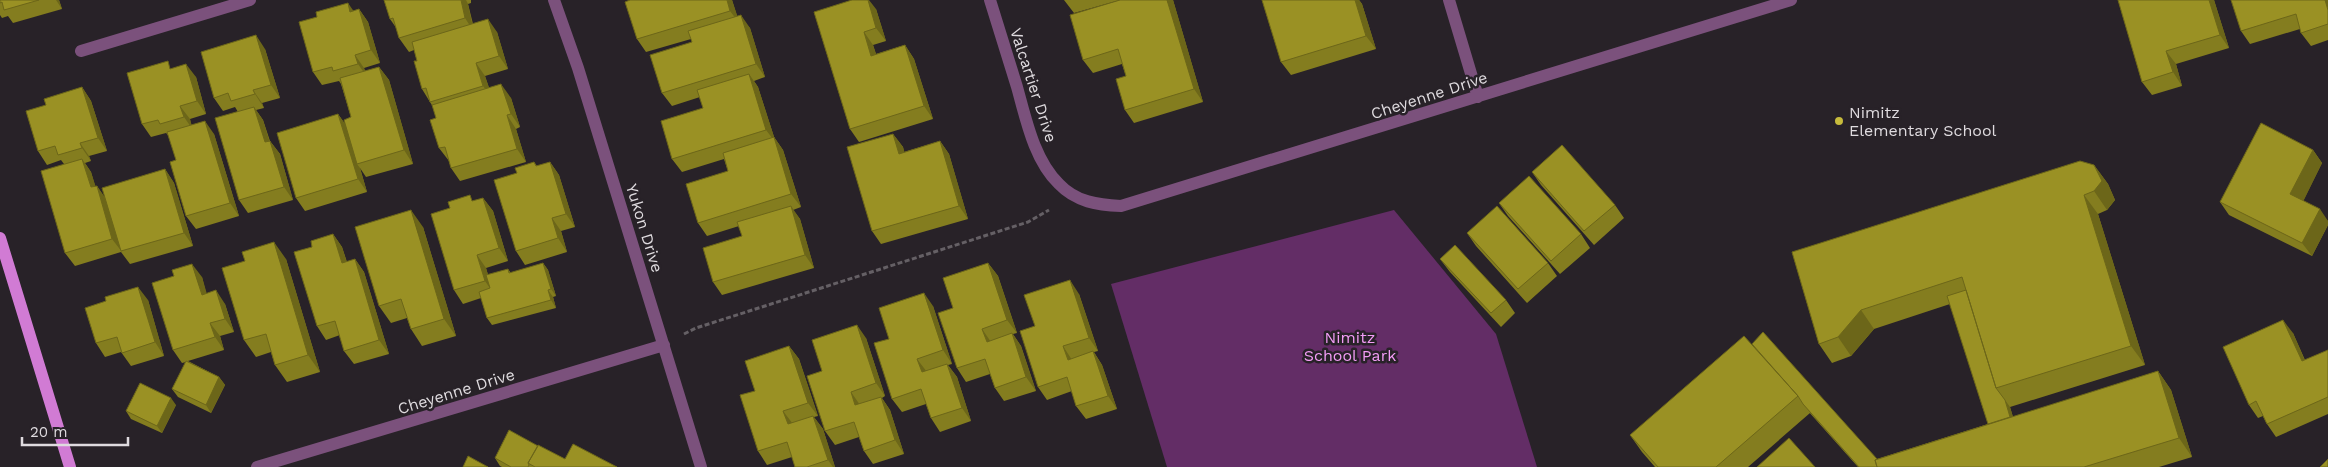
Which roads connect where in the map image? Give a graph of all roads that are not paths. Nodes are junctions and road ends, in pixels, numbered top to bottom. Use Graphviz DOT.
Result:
graph roads {
  1 [pos="250,0"];
  2 [pos="554,0"];
  3 [pos="990,0"];
  4 [pos="1449,0"];
  5 [pos="1791,0"];
  6 [pos="81,51"];
  7 [pos="1478,97"];
  8 [pos="1076,196"];
  9 [pos="0,238"];
  10 [pos="664,345"];
  11 [pos="70,467"];
  12 [pos="257,467"];
  13 [pos="701,467"];
  1 -- 6 [label="street"];
  2 -- 10 [label="street, Yukon Drive"];
  3 -- 8 [label="street, Valcartier Drive"];
  4 -- 7 [label="street"];
  5 -- 7 [label="street, Cheyenne Drive"];
  7 -- 8 [label="street, Cheyenne Drive"];
  9 -- 11 [label="main road"];
  10 -- 12 [label="street, Cheyenne Drive"];
  10 -- 13 [label="street, Yukon Drive"];
}
